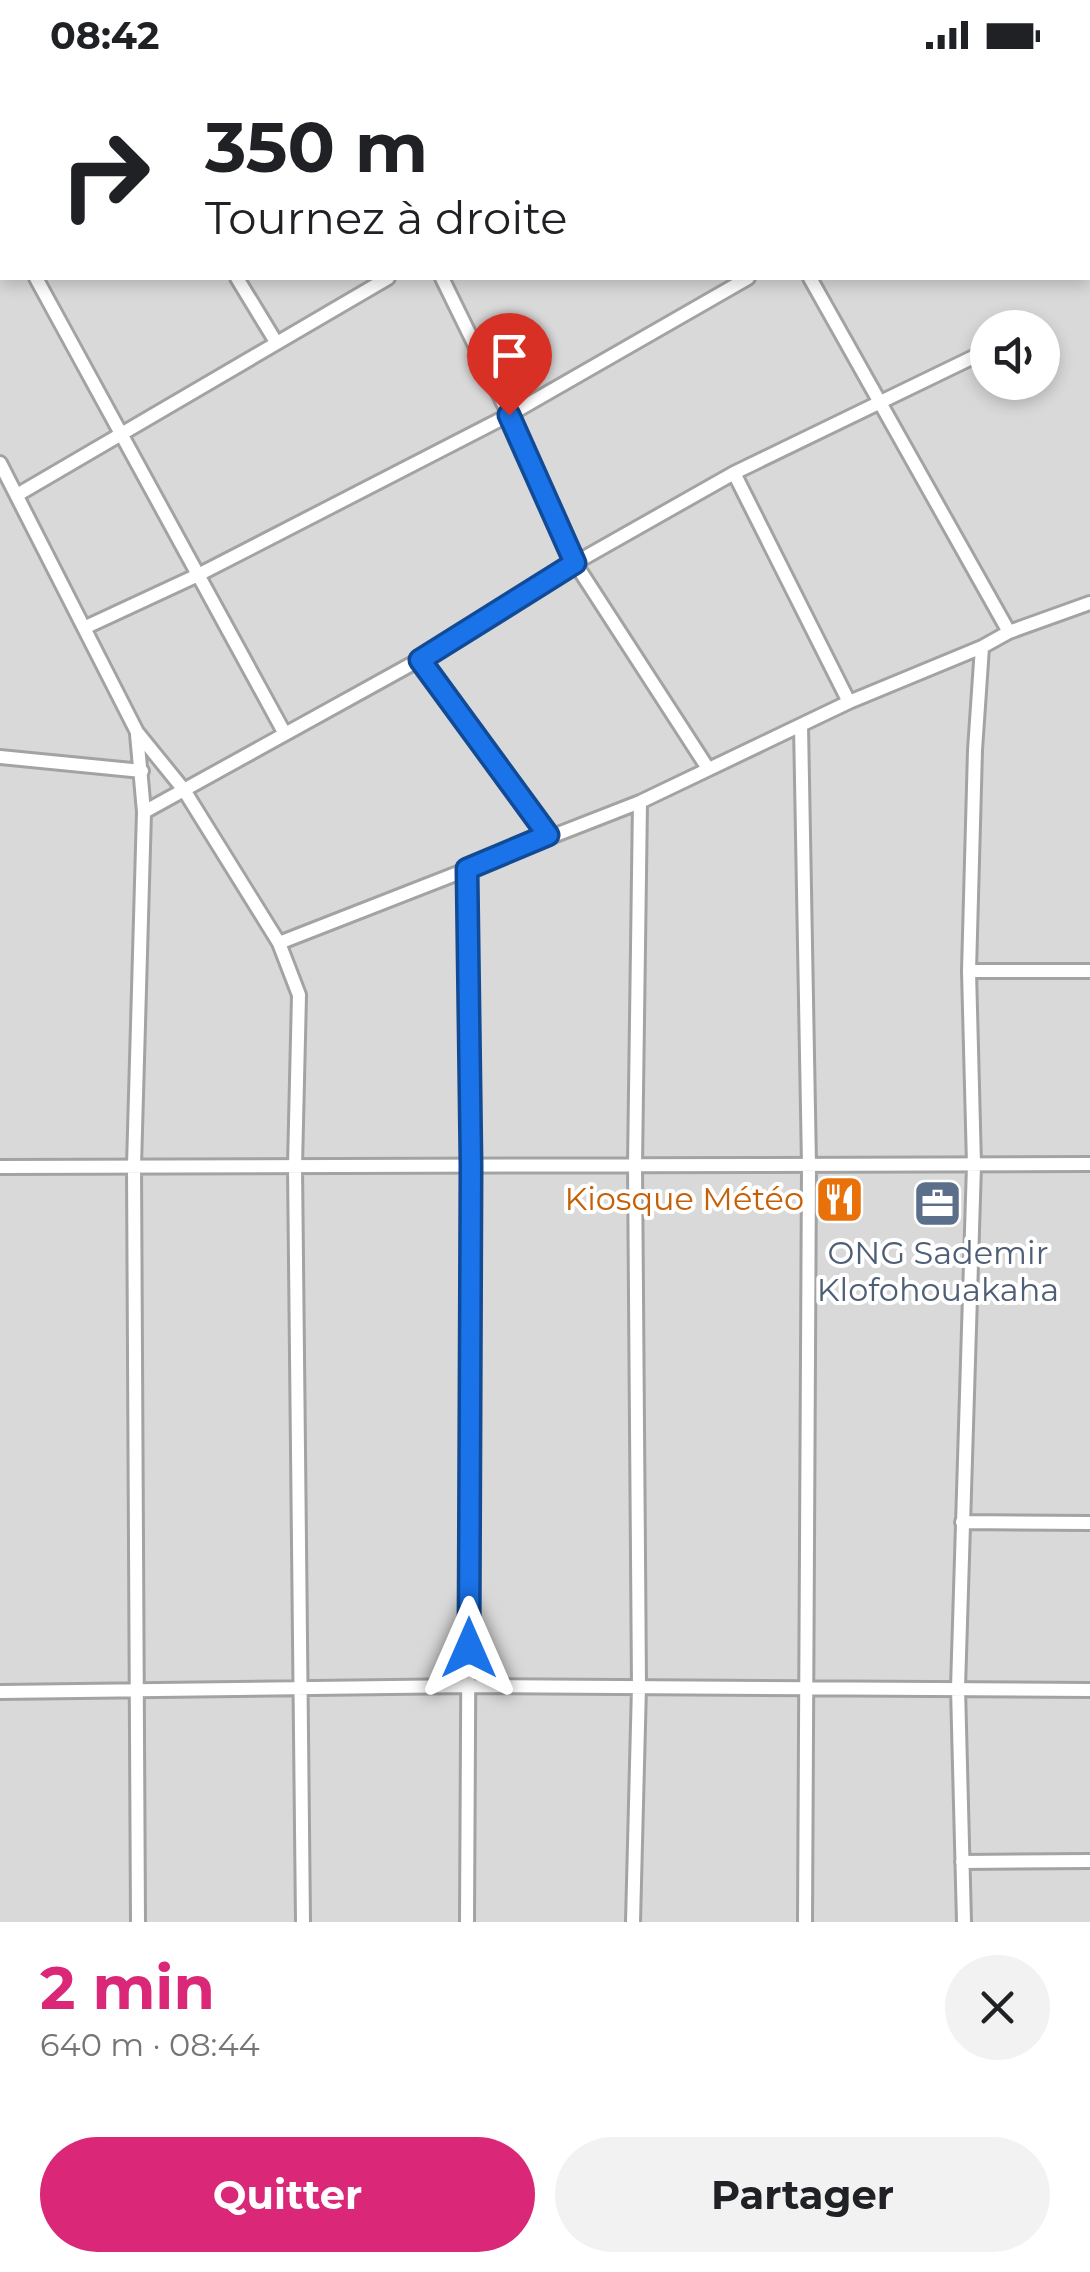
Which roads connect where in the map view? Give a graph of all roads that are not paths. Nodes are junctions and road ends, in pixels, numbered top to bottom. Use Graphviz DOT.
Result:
graph roads {
  1 [pos="37,280"];
  2 [pos="239,280"];
  3 [pos="384,280"];
  4 [pos="443,280"];
  5 [pos="745,280"];
  6 [pos="811,280"];
  7 [pos="276,342"];
  8 [pos="970,359"];
  9 [pos="880,402"];
  10 [pos="509,415"];
  11 [pos="121,433"];
  12 [pos="0,463"];
  13 [pos="734,473"];
  14 [pos="17,494"];
  15 [pos="575,563"];
  16 [pos="198,575"];
  17 [pos="1090,603"];
  18 [pos="86,627"];
  19 [pos="1009,632"];
  20 [pos="982,648"];
  21 [pos="420,660"];
  22 [pos="849,702"];
  23 [pos="800,726"];
  24 [pos="137,732"];
  25 [pos="285,734"];
  26 [pos="0,757"];
  27 [pos="707,767"];
  28 [pos="142,771"];
  29 [pos="184,790"];
  30 [pos="640,802"];
  31 [pos="144,812"];
  32 [pos="548,835"];
  33 [pos="467,869"];
  34 [pos="278,943"];
  35 [pos="969,971"];
  36 [pos="1090,971"];
  37 [pos="974,1164"];
  38 [pos="1090,1164"];
  39 [pos="471,1165"];
  40 [pos="635,1165"];
  41 [pos="809,1165"];
  42 [pos="0,1166"];
  43 [pos="134,1166"];
  44 [pos="295,1166"];
  45 [pos="962,1522"];
  46 [pos="1090,1523"];
  47 [pos="469,1686"];
  48 [pos="639,1686"];
  49 [pos="958,1688"];
  50 [pos="302,1690"];
  51 [pos="804,1690"];
  52 [pos="1090,1690"];
  53 [pos="0,1692"];
  54 [pos="136,1693"];
  55 [pos="1090,1861"];
  56 [pos="962,1862"];
  57 [pos="138,1922"];
  58 [pos="303,1922"];
  59 [pos="467,1922"];
  60 [pos="633,1922"];
  61 [pos="805,1922"];
  62 [pos="964,1922"];
  1 -- 11 [label="street"];
  2 -- 7 [label="street"];
  3 -- 7 [label="street"];
  4 -- 10 [label="street"];
  5 -- 10 [label="street"];
  6 -- 9 [label="street"];
  7 -- 11 [label="street"];
  8 -- 9 [label="street"];
  9 -- 13 [label="street"];
  9 -- 19 [label="street"];
  10 -- 15 [label="street"];
  10 -- 16 [label="street"];
  11 -- 14 [label="street"];
  11 -- 16 [label="street"];
  12 -- 14 [label="street"];
  13 -- 15 [label="street"];
  13 -- 22 [label="street"];
  14 -- 18 [label="street"];
  15 -- 21 [label="street"];
  15 -- 27 [label="street"];
  16 -- 18 [label="street"];
  16 -- 25 [label="street"];
  17 -- 19 [label="street"];
  18 -- 24 [label="street"];
  19 -- 20 [label="street"];
  20 -- 22 [label="street"];
  20 -- 35 [label="street"];
  21 -- 25 [label="street"];
  21 -- 32 [label="street"];
  22 -- 23 [label="street"];
  23 -- 27 [label="street"];
  23 -- 41 [label="street"];
  24 -- 28 [label="street"];
  24 -- 29 [label="street"];
  25 -- 29 [label="street"];
  26 -- 28 [label="street"];
  27 -- 30 [label="street"];
  28 -- 31 [label="street"];
  29 -- 31 [label="street"];
  29 -- 34 [label="street"];
  30 -- 32 [label="street"];
  30 -- 40 [label="street"];
  31 -- 43 [label="street"];
  32 -- 33 [label="street"];
  33 -- 34 [label="street"];
  33 -- 39 [label="street"];
  34 -- 44 [label="street"];
  35 -- 36 [label="street"];
  35 -- 37 [label="street"];
  37 -- 38 [label="street"];
  37 -- 41 [label="street"];
  37 -- 45 [label="street"];
  39 -- 40 [label="street"];
  39 -- 44 [label="street"];
  39 -- 47 [label="street"];
  40 -- 41 [label="street"];
  40 -- 48 [label="street"];
  41 -- 51 [label="street"];
  42 -- 43 [label="street"];
  43 -- 44 [label="street"];
  43 -- 54 [label="street"];
  44 -- 50 [label="street"];
  45 -- 46 [label="street"];
  45 -- 49 [label="street"];
  47 -- 48 [label="street"];
  47 -- 50 [label="street"];
  47 -- 59 [label="street"];
  48 -- 51 [label="street"];
  48 -- 60 [label="street"];
  49 -- 51 [label="street"];
  49 -- 52 [label="street"];
  49 -- 56 [label="street"];
  50 -- 54 [label="street"];
  50 -- 58 [label="street"];
  51 -- 61 [label="street"];
  53 -- 54 [label="street"];
  54 -- 57 [label="street"];
  55 -- 56 [label="street"];
  56 -- 62 [label="street"];
}
